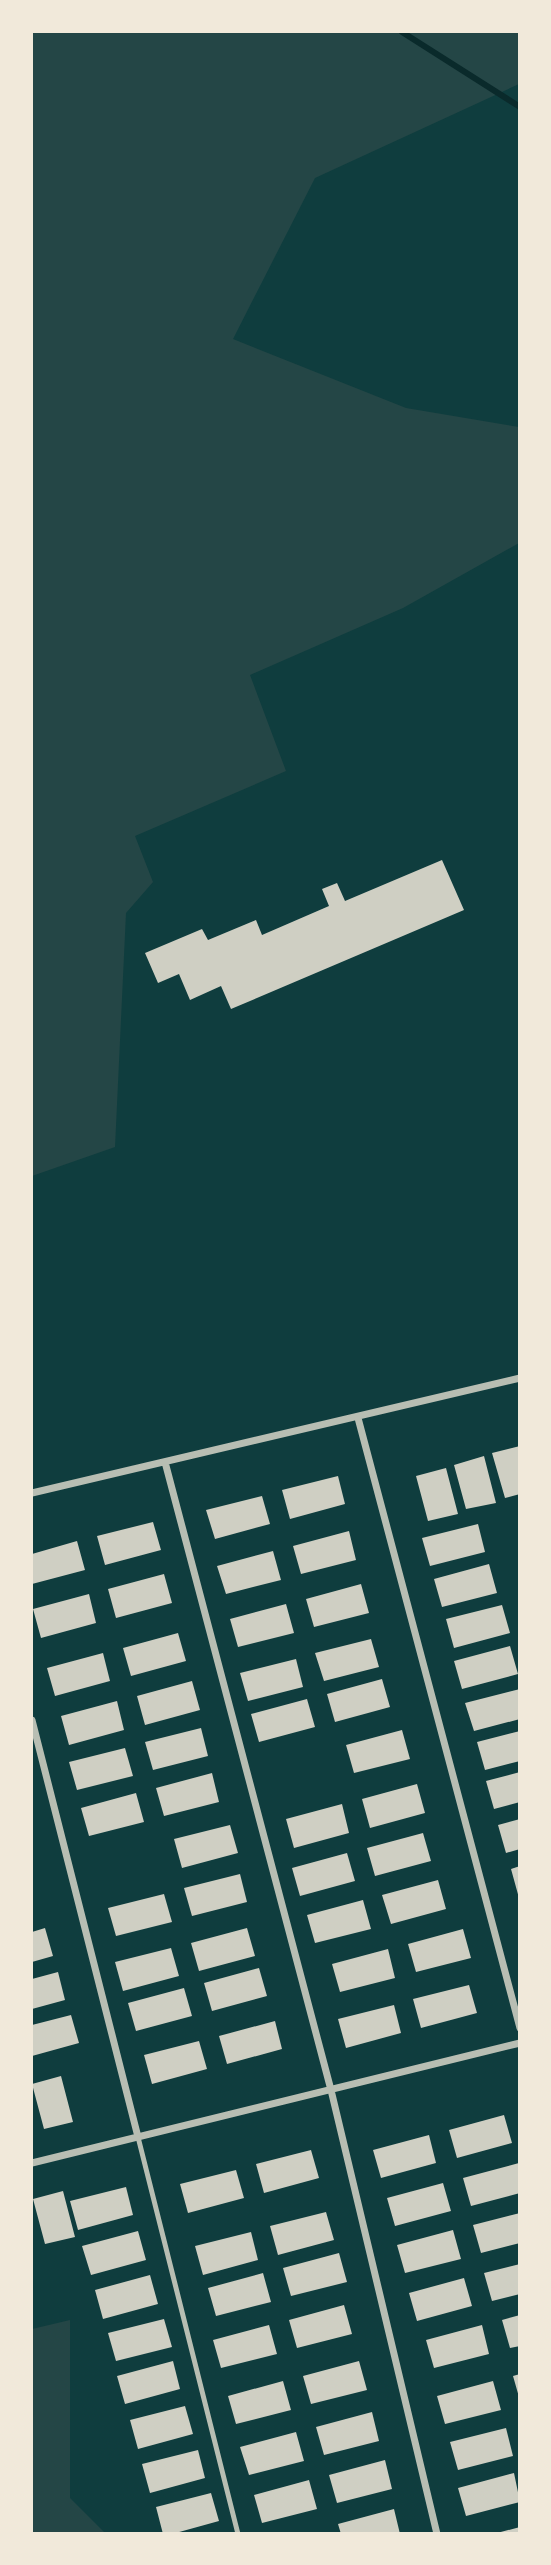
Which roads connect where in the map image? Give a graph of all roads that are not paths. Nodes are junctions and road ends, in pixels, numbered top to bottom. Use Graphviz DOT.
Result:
graph roads {
  1 [pos="520,1378"];
  2 [pos="358,1418"];
  3 [pos="165,1462"];
  4 [pos="32,1493"];
  5 [pos="32,1720"];
  6 [pos="520,2028"];
  7 [pos="520,2043"];
  8 [pos="331,2090"];
  9 [pos="138,2137"];
  10 [pos="32,2163"];
  11 [pos="238,2533"];
  12 [pos="437,2533"];
  1 -- 2 [label="street"];
  2 -- 3 [label="street"];
  2 -- 6 [label="street"];
  3 -- 4 [label="street"];
  3 -- 8 [label="street"];
  5 -- 9 [label="street"];
  7 -- 8 [label="street"];
  8 -- 9 [label="street"];
  8 -- 12 [label="street"];
  9 -- 10 [label="street"];
  9 -- 11 [label="lane"];
}
